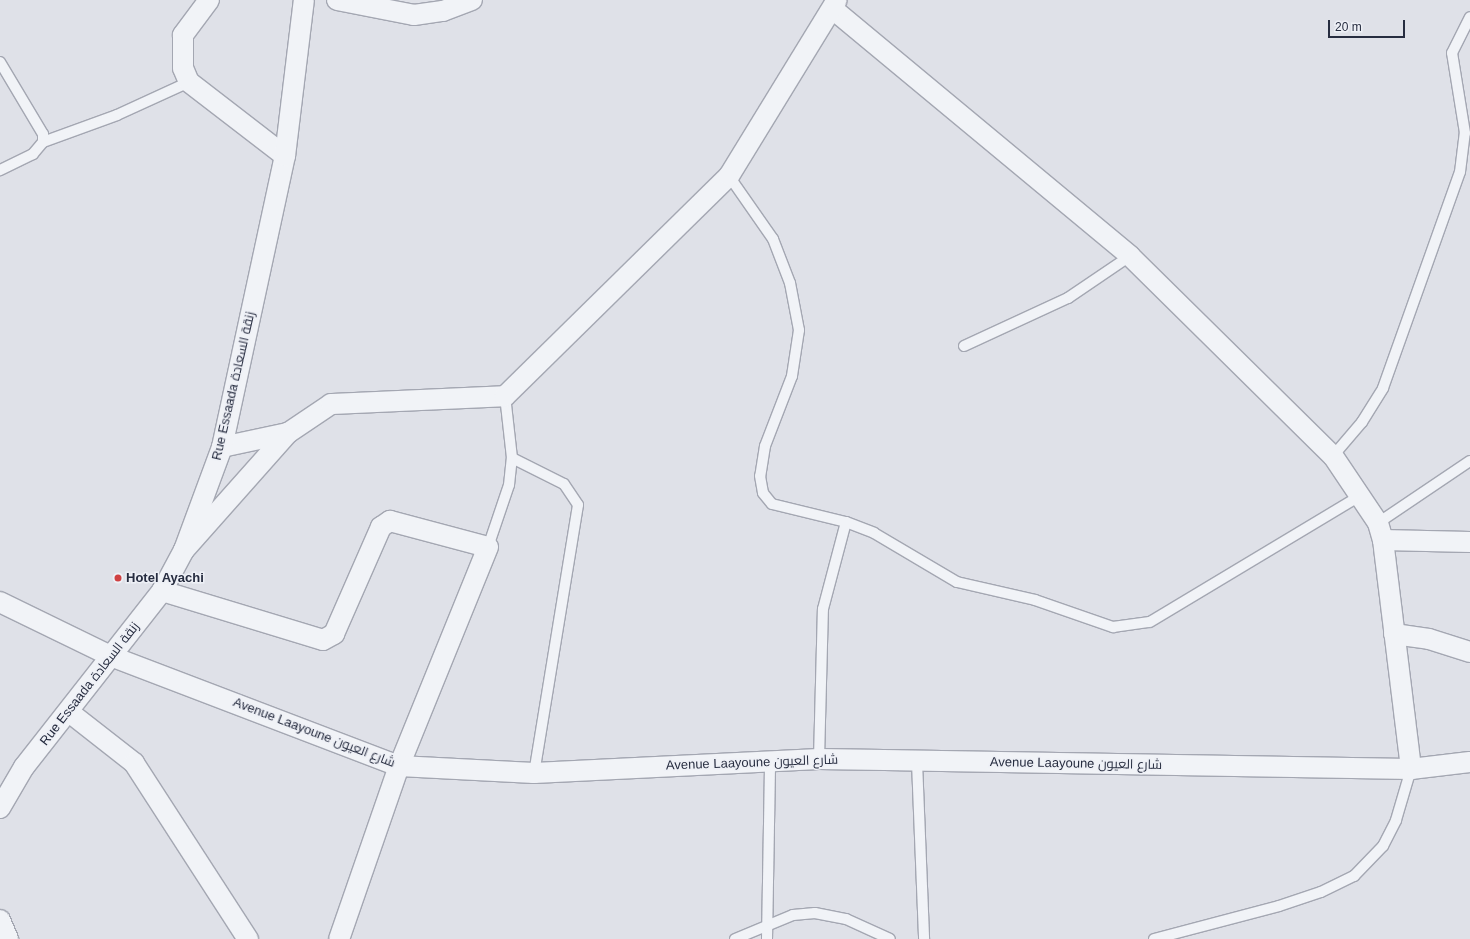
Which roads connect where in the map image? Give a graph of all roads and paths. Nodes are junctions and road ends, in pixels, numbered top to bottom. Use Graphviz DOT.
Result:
graph roads {
  1 [pos="209,0"];
  2 [pos="304,0"];
  3 [pos="337,0"];
  4 [pos="472,0"];
  5 [pos="835,5"];
  6 [pos="1470,17"];
  7 [pos="0,62"];
  8 [pos="189,82"];
  9 [pos="43,142"];
  10 [pos="285,156"];
  11 [pos="0,170"];
  12 [pos="729,176"];
  13 [pos="1130,256"];
  14 [pos="964,346"];
  15 [pos="505,396"];
  16 [pos="288,433"];
  17 [pos="222,447"];
  18 [pos="1333,456"];
  19 [pos="512,458"];
  20 [pos="1470,461"];
  21 [pos="1361,495"];
  22 [pos="846,522"];
  23 [pos="1381,531"];
  24 [pos="1470,542"];
  25 [pos="488,547"];
  26 [pos="184,550"];
  27 [pos="162,591"];
  28 [pos="0,602"];
  29 [pos="1394,634"];
  30 [pos="1470,652"];
  31 [pos="113,657"];
  32 [pos="69,712"];
  33 [pos="819,759"];
  34 [pos="770,760"];
  35 [pos="917,762"];
  36 [pos="1470,762"];
  37 [pos="399,766"];
  38 [pos="1411,769"];
  39 [pos="534,773"];
  40 [pos="0,808"];
  41 [pos="0,920"];
  42 [pos="766,924"];
  43 [pos="8,939"];
  44 [pos="248,939"];
  45 [pos="339,939"];
  46 [pos="735,939"];
  47 [pos="767,939"];
  48 [pos="890,939"];
  49 [pos="924,939"];
  50 [pos="1154,939"];
  1 -- 8 [label="street"];
  2 -- 10 [label="street, Rue Essaada زنقة السعادة"];
  3 -- 4 [label="street"];
  5 -- 12 [label="street"];
  5 -- 13 [label="street"];
  6 -- 18 [label="lane"];
  7 -- 9 [label="lane"];
  8 -- 9 [label="lane"];
  8 -- 10 [label="street"];
  9 -- 11 [label="lane"];
  10 -- 17 [label="street, Rue Essaada زنقة السعادة"];
  12 -- 15 [label="street"];
  12 -- 22 [label="lane"];
  13 -- 14 [label="lane"];
  13 -- 18 [label="street"];
  15 -- 16 [label="street"];
  15 -- 19 [label="lane"];
  16 -- 17 [label="street"];
  16 -- 26 [label="street"];
  17 -- 26 [label="street, Rue Essaada زنقة السعادة"];
  18 -- 21 [label="street"];
  19 -- 25 [label="lane"];
  19 -- 39 [label="lane"];
  20 -- 23 [label="lane"];
  21 -- 22 [label="lane"];
  21 -- 23 [label="street"];
  22 -- 33 [label="lane"];
  23 -- 24 [label="street"];
  23 -- 29 [label="street"];
  25 -- 27 [label="street"];
  25 -- 37 [label="street"];
  26 -- 27 [label="street, Rue Essaada زنقة السعادة"];
  27 -- 31 [label="street, Rue Essaada زنقة السعادة"];
  28 -- 31 [label="street, Avenue Laayoune شارع العيون"];
  29 -- 30 [label="street"];
  29 -- 38 [label="street"];
  31 -- 32 [label="street, Rue Essaada زنقة السعادة"];
  31 -- 37 [label="street, Avenue Laayoune شارع العيون"];
  32 -- 40 [label="street, Rue Essaada زنقة السعادة"];
  32 -- 44 [label="street"];
  33 -- 34 [label="street, Avenue Laayoune شارع العيون"];
  33 -- 35 [label="street, Avenue Laayoune شارع العيون"];
  34 -- 39 [label="street, Avenue Laayoune شارع العيون"];
  34 -- 42 [label="lane"];
  35 -- 38 [label="street, Avenue Laayoune شارع العيون"];
  35 -- 49 [label="lane"];
  36 -- 38 [label="street, Avenue Laayoune شارع العيون"];
  37 -- 39 [label="street, Avenue Laayoune شارع العيون"];
  37 -- 45 [label="street"];
  38 -- 50 [label="lane"];
  41 -- 43 [label="street"];
  42 -- 46 [label="lane"];
  42 -- 47 [label="lane"];
  42 -- 48 [label="lane"];
}
